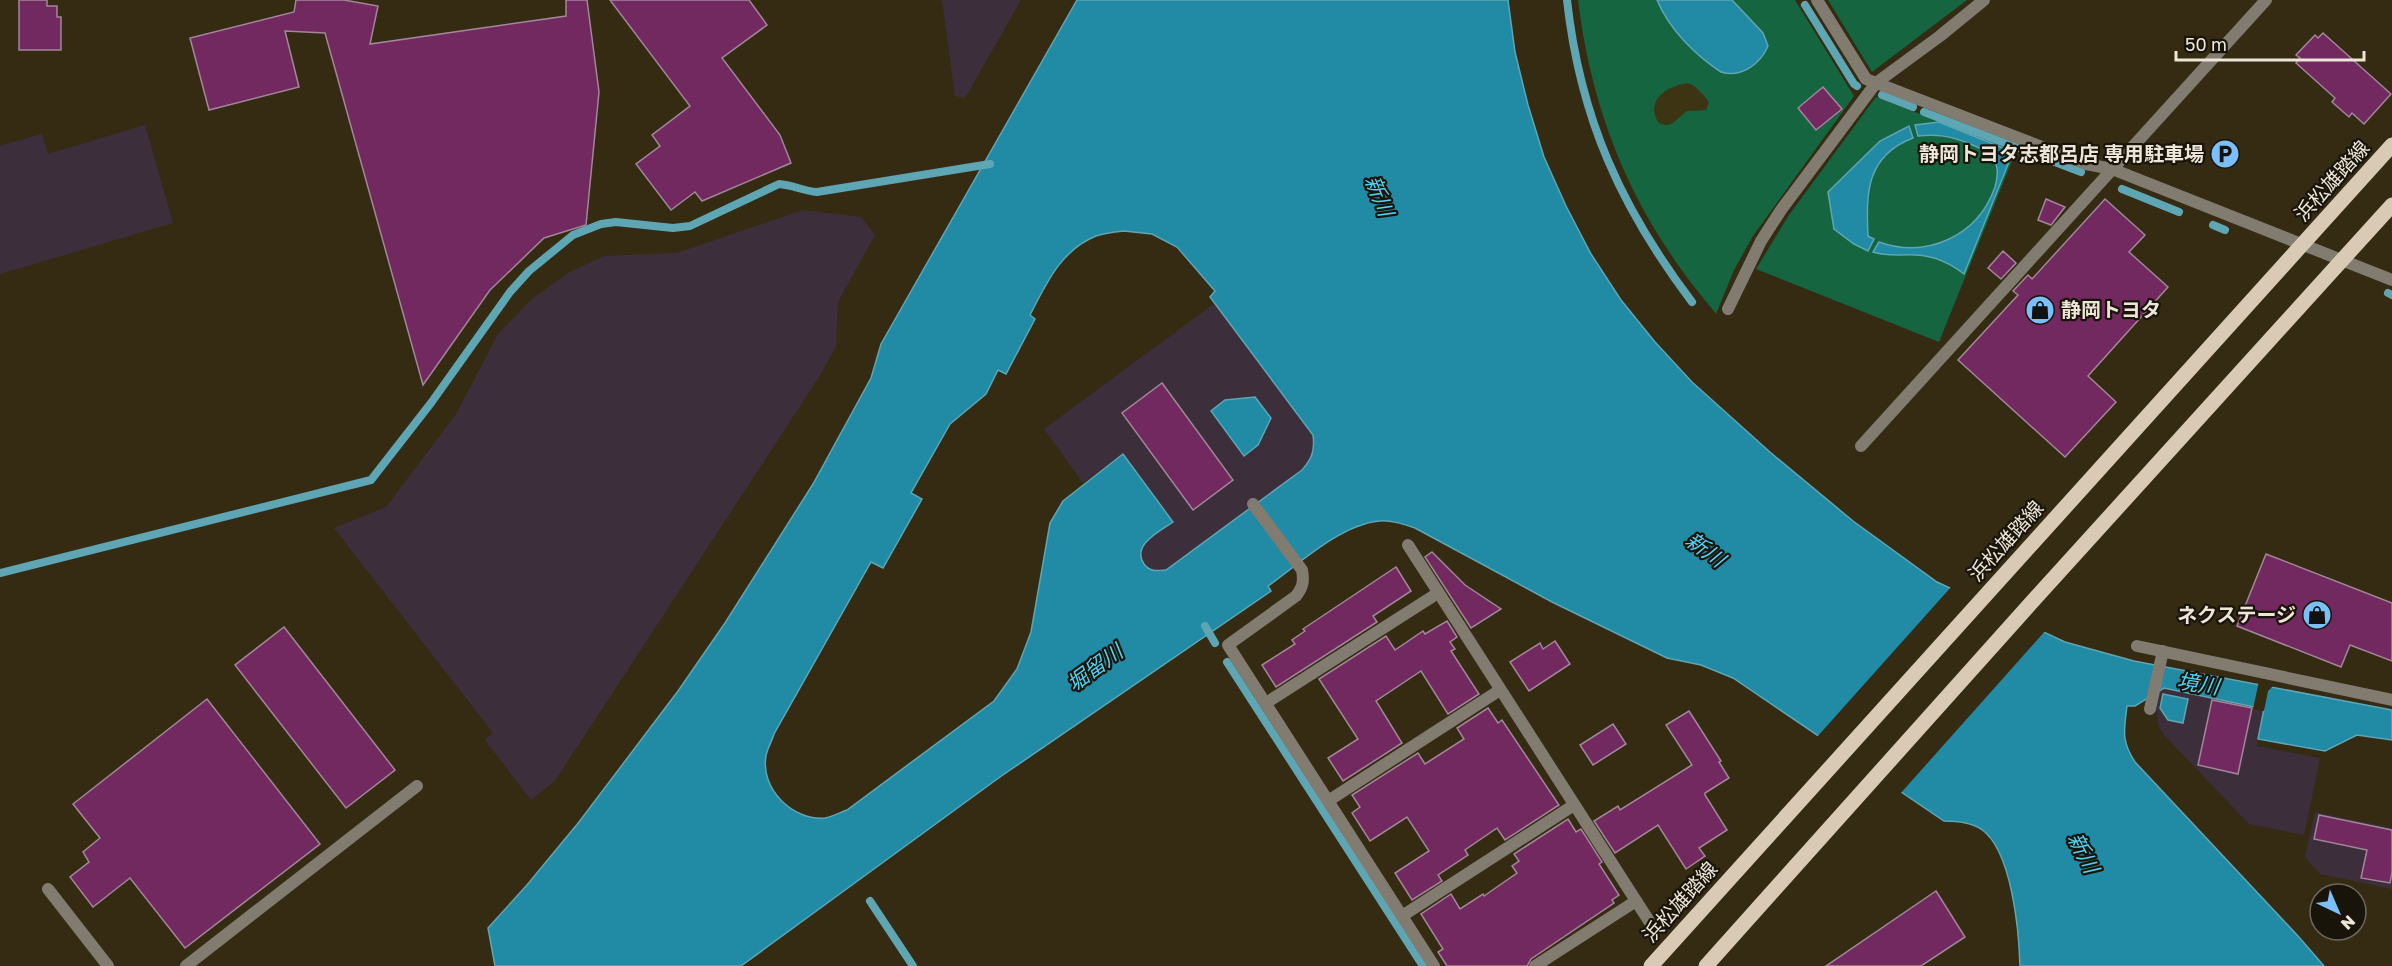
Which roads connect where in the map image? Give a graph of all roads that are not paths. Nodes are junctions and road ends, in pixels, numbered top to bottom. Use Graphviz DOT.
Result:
graph roads {
  1 [pos="1817,0"];
  2 [pos="1984,0"];
  3 [pos="2266,0"];
  4 [pos="1876,82"];
  5 [pos="2392,145"];
  6 [pos="2112,169"];
  7 [pos="2392,205"];
  8 [pos="2303,245"];
  9 [pos="2343,261"];
  10 [pos="2392,280"];
  11 [pos="1728,309"];
  12 [pos="1861,446"];
  13 [pos="1253,504"];
  14 [pos="1408,545"];
  15 [pos="1438,593"];
  16 [pos="2137,646"];
  17 [pos="2163,651"];
  18 [pos="1500,690"];
  19 [pos="2392,700"];
  20 [pos="1266,703"];
  21 [pos="2150,709"];
  22 [pos="417,786"];
  23 [pos="1328,801"];
  24 [pos="1574,805"];
  25 [pos="48,889"];
  26 [pos="1636,901"];
  27 [pos="1402,916"];
  28 [pos="1649,921"];
  29 [pos="108,966"];
  30 [pos="186,966"];
  31 [pos="1434,966"];
  32 [pos="1535,966"];
  33 [pos="1651,966"];
  34 [pos="1706,966"];
  1 -- 4 [label="street"];
  2 -- 4 [label="street"];
  3 -- 6 [label="street"];
  4 -- 6 [label="street"];
  4 -- 11 [label="street"];
  5 -- 8 [label="main road, 浜松雄踏線"];
  6 -- 8 [label="street"];
  6 -- 12 [label="street"];
  7 -- 9 [label="main road"];
  8 -- 9 [label="street"];
  8 -- 33 [label="main road, 浜松雄踏線"];
  9 -- 10 [label="street"];
  9 -- 34 [label="main road"];
  13 -- 20 [label="street"];
  14 -- 15 [label="street"];
  15 -- 18 [label="street"];
  15 -- 20 [label="street"];
  16 -- 17 [label="street"];
  17 -- 19 [label="street"];
  17 -- 21 [label="street"];
  18 -- 23 [label="street"];
  18 -- 24 [label="street"];
  20 -- 23 [label="street"];
  22 -- 30 [label="street"];
  23 -- 27 [label="street"];
  24 -- 26 [label="street"];
  24 -- 27 [label="street"];
  25 -- 29 [label="street"];
  26 -- 28 [label="street"];
  26 -- 32 [label="street"];
  27 -- 31 [label="street"];
}
